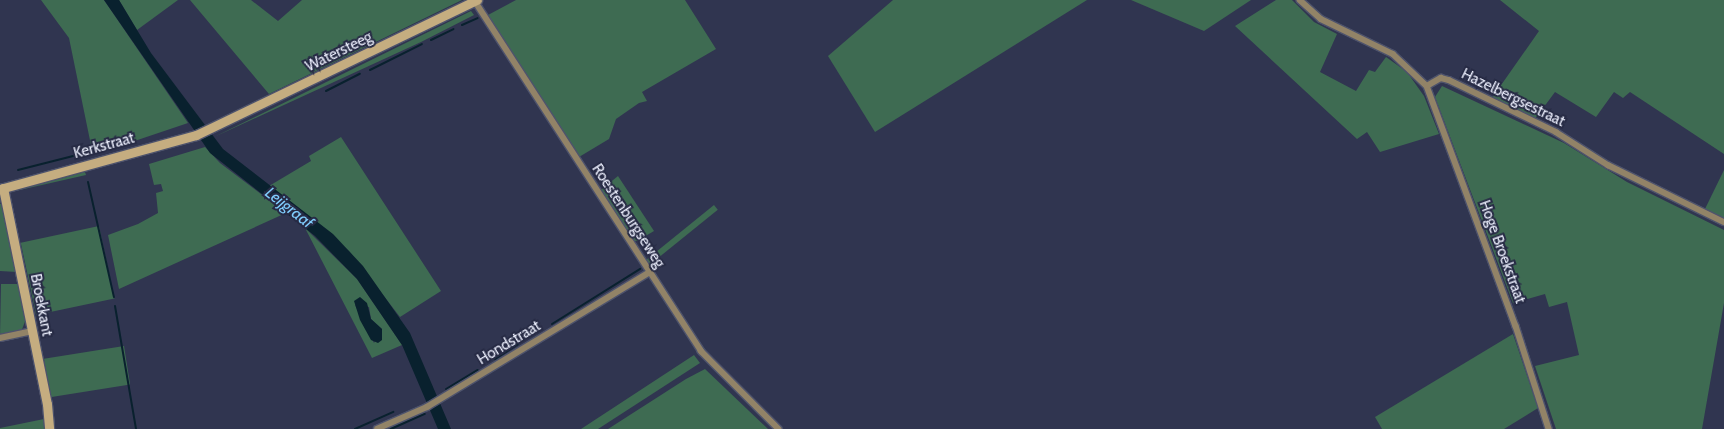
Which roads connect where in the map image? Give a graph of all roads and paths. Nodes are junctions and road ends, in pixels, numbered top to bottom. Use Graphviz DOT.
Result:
graph roads {
  1 [pos="1300,0"];
  2 [pos="476,1"];
  3 [pos="1427,86"];
  4 [pos="212,129"];
  5 [pos="1,186"];
  6 [pos="1724,222"];
  7 [pos="650,272"];
  8 [pos="32,331"];
  9 [pos="0,338"];
  10 [pos="49,429"];
  11 [pos="377,429"];
  12 [pos="779,429"];
  13 [pos="1549,429"];
  1 -- 3 [label="street"];
  2 -- 4 [label="street, Watersteeg"];
  2 -- 7 [label="street, Roestenburgseweg"];
  3 -- 6 [label="street, Hazelbergsestraat"];
  3 -- 13 [label="street, Hoge Broekstraat"];
  4 -- 5 [label="street, Kerkstraat"];
  5 -- 8 [label="street, Broekkant"];
  7 -- 11 [label="street, Hondstraat"];
  7 -- 12 [label="street, Roestenburgseweg"];
  8 -- 9 [label="street"];
  8 -- 10 [label="street, Broekkant"];
}
